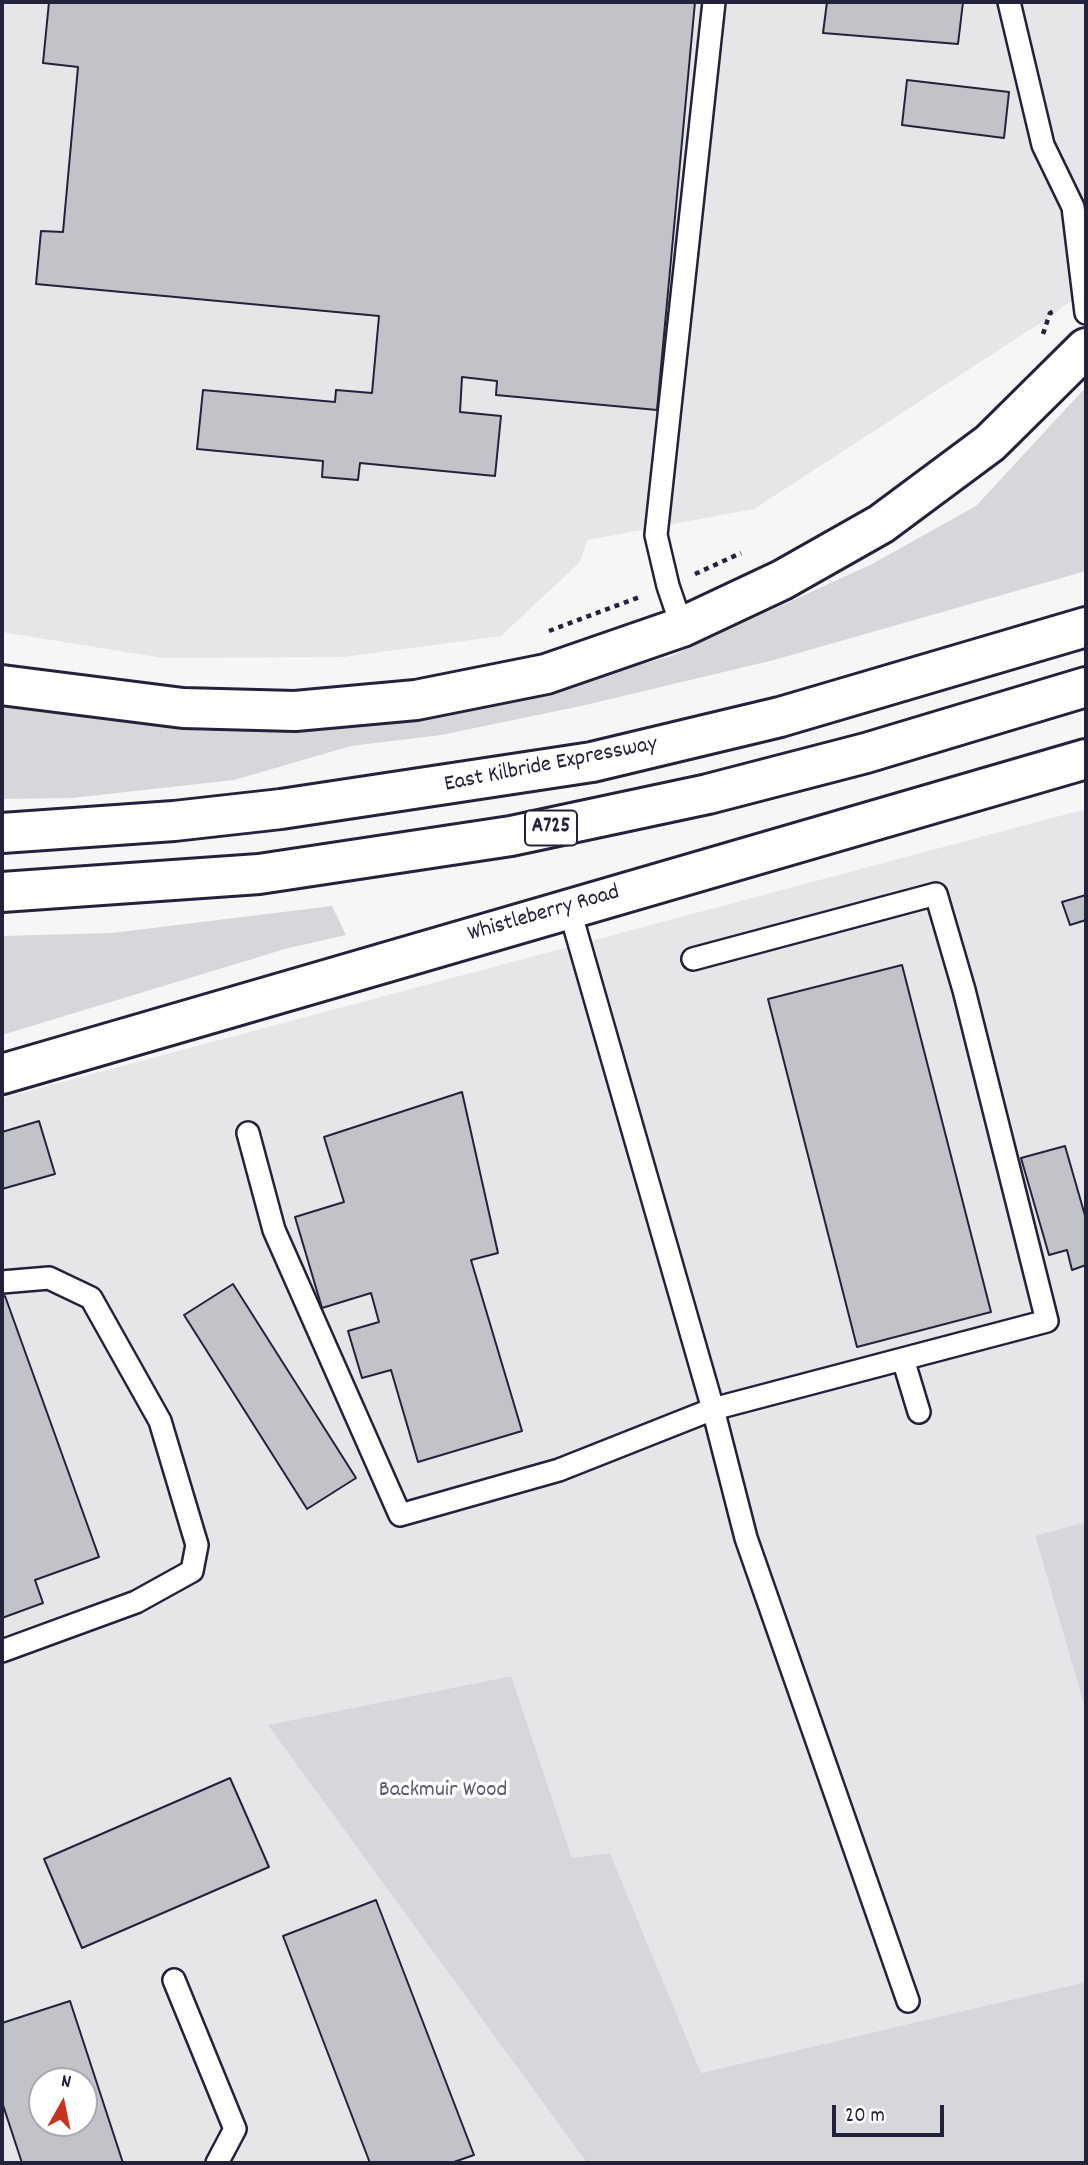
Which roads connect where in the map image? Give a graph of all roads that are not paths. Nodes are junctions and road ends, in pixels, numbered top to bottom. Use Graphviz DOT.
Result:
graph roads {
  1 [pos="714,2"];
  2 [pos="1009,2"];
  3 [pos="1084,306"];
  4 [pos="1086,348"];
  5 [pos="682,627"];
  6 [pos="1086,627"];
  7 [pos="2,685"];
  8 [pos="1086,687"];
  9 [pos="1086,759"];
  10 [pos="2,833"];
  11 [pos="2,892"];
  12 [pos="570,911"];
  13 [pos="693,960"];
  14 [pos="2,1074"];
  15 [pos="248,1133"];
  16 [pos="2,1282"];
  17 [pos="903,1359"];
  18 [pos="713,1409"];
  19 [pos="919,1412"];
  20 [pos="2,1651"];
  21 [pos="174,1980"];
  22 [pos="908,2001"];
  23 [pos="217,2163"];
  1 -- 5 [label="lane"];
  2 -- 3 [label="lane"];
  4 -- 5 [label="main road"];
  5 -- 7 [label="main road"];
  6 -- 10 [label="main road, East Kilbride Expressway"];
  8 -- 11 [label="main road, A725"];
  9 -- 12 [label="main road, Whistleberry Road"];
  12 -- 14 [label="main road, Whistleberry Road"];
  12 -- 18 [label="lane"];
  13 -- 17 [label="lane"];
  15 -- 18 [label="lane"];
  16 -- 20 [label="lane"];
  17 -- 18 [label="lane"];
  17 -- 19 [label="lane"];
  18 -- 22 [label="lane"];
  21 -- 23 [label="lane"];
}
